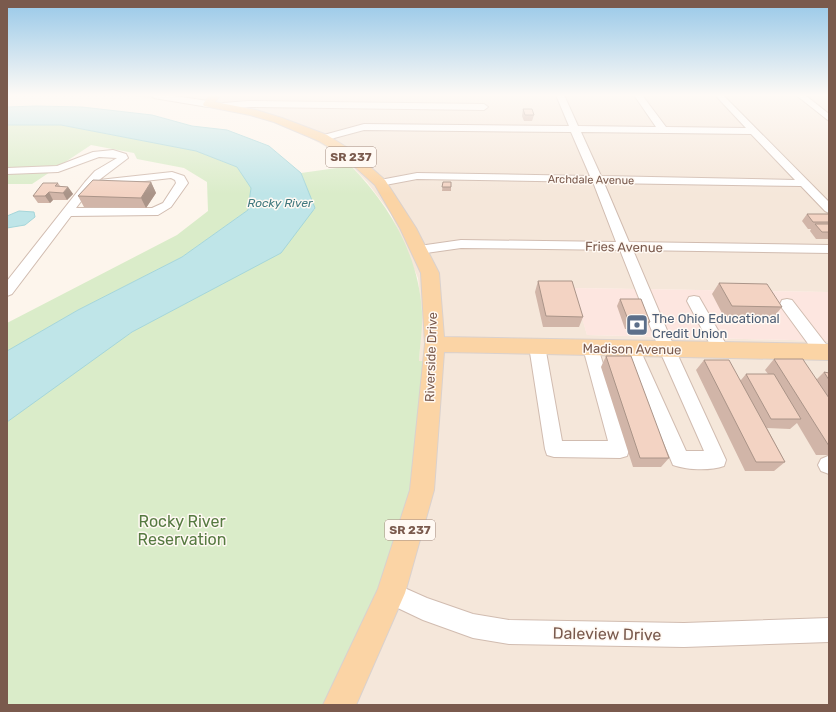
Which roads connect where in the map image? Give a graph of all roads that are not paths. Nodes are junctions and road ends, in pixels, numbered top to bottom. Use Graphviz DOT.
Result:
graph roads {
  1 [pos="299,128"];
  2 [pos="356,128"];
  3 [pos="508,128"];
  4 [pos="752,128"];
  5 [pos="574,129"];
  6 [pos="663,130"];
  7 [pos="755,131"];
  8 [pos="323,138"];
  9 [pos="7,171"];
  10 [pos="597,180"];
  11 [pos="380,183"];
  12 [pos="804,183"];
  13 [pos="89,184"];
  14 [pos="829,208"];
  15 [pos="68,212"];
  16 [pos="625,247"];
  17 [pos="829,249"];
  18 [pos="419,250"];
  19 [pos="7,291"];
  20 [pos="694,301"];
  21 [pos="787,304"];
  22 [pos="435,344"];
  23 [pos="537,346"];
  24 [pos="591,348"];
  25 [pos="632,349"];
  26 [pos="666,349"];
  27 [pos="721,350"];
  28 [pos="826,352"];
  29 [pos="391,593"];
  30 [pos="829,630"];
  31 [pos="340,705"];
  1 -- 8 [label="main road, Riverside Drive / SR 237"];
  2 -- 8 [label="street"];
  3 -- 5 [label="street"];
  4 -- 7 [label="street"];
  5 -- 6 [label="street"];
  5 -- 10 [label="street"];
  6 -- 7 [label="street"];
  7 -- 12 [label="street"];
  8 -- 11 [label="main road, Riverside Drive / SR 237"];
  9 -- 13 [label="street"];
  10 -- 11 [label="street, Archdale Avenue"];
  10 -- 12 [label="street, Archdale Avenue"];
  10 -- 16 [label="street"];
  11 -- 18 [label="main road, Riverside Drive / SR 237"];
  12 -- 14 [label="street"];
  13 -- 15 [label="street"];
  13 -- 15 [label="street"];
  15 -- 19 [label="street"];
  16 -- 17 [label="street, Fries Avenue"];
  16 -- 18 [label="street, Fries Avenue"];
  16 -- 26 [label="street"];
  18 -- 22 [label="main road, Riverside Drive / SR 237"];
  20 -- 27 [label="street"];
  21 -- 28 [label="street"];
  22 -- 23 [label="main road, Madison Avenue"];
  22 -- 29 [label="main road, Riverside Drive / SR 237"];
  23 -- 24 [label="main road, Madison Avenue"];
  23 -- 24 [label="street"];
  24 -- 25 [label="main road, Madison Avenue"];
  25 -- 26 [label="main road, Madison Avenue"];
  25 -- 26 [label="street"];
  26 -- 27 [label="main road, Madison Avenue"];
  27 -- 28 [label="main road, Madison Avenue"];
  29 -- 30 [label="street, Daleview Drive"];
  29 -- 31 [label="main road, Riverside Drive / SR 237"];
}
